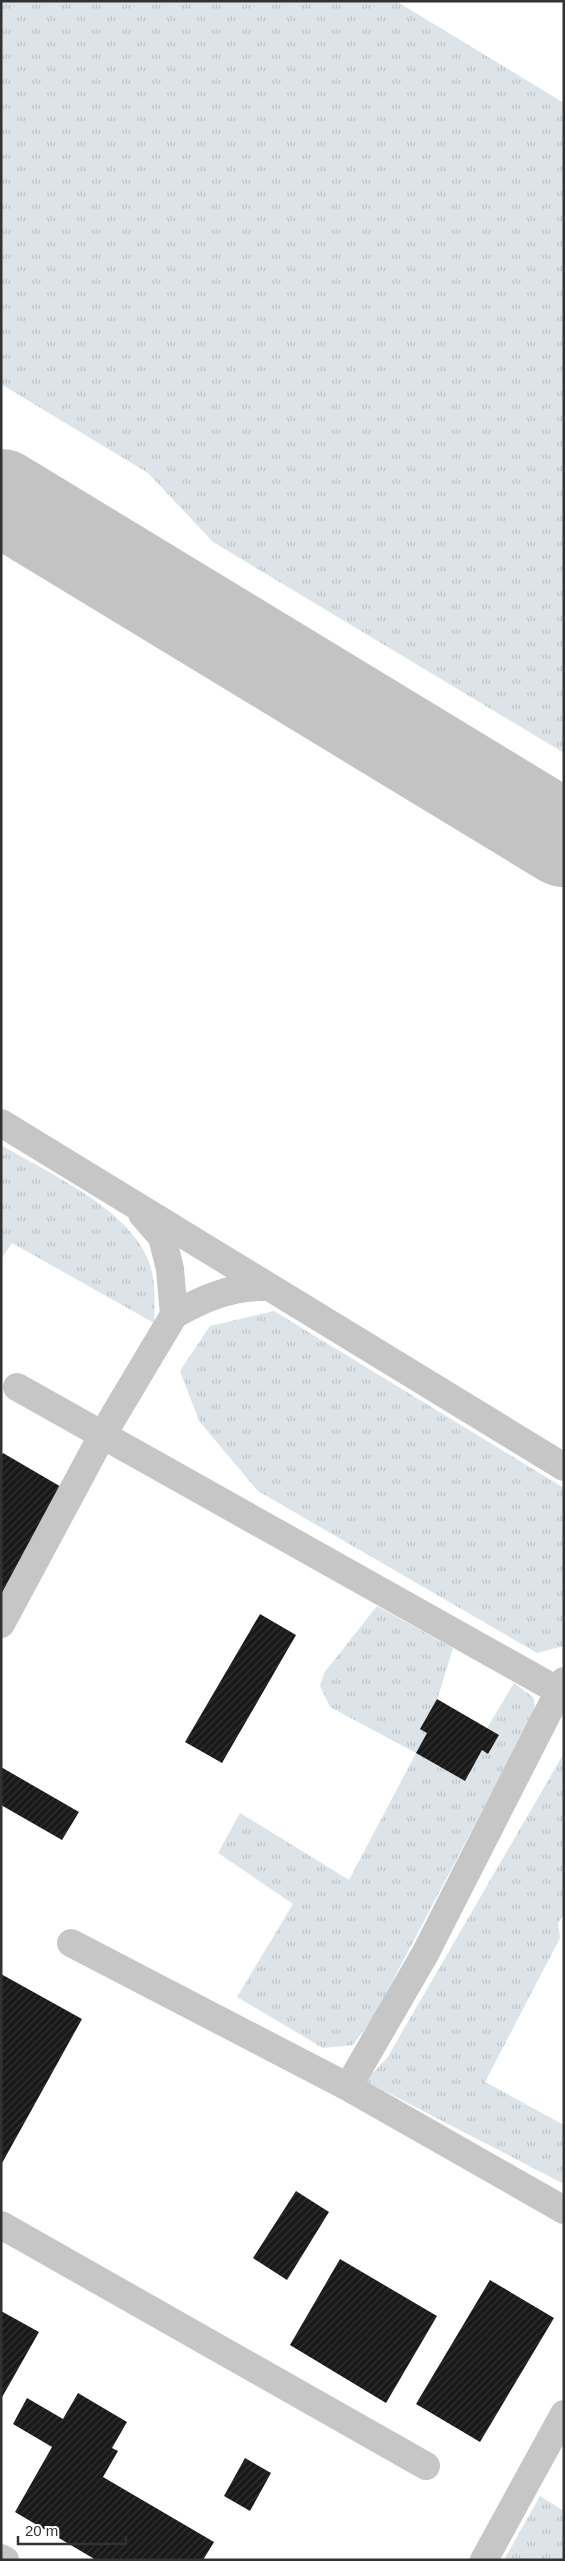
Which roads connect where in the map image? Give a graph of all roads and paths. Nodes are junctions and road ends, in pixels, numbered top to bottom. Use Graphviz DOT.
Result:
graph roads {
  1 [pos="1,1122"];
  2 [pos="130,1201"];
  3 [pos="267,1287"];
  4 [pos="174,1315"];
  5 [pos="17,1387"];
  6 [pos="103,1434"];
  7 [pos="564,1467"];
  8 [pos="1,1624"];
  9 [pos="562,1688"];
  10 [pos="71,1943"];
  11 [pos="348,2087"];
  12 [pos="564,2210"];
  13 [pos="1,2224"];
  14 [pos="564,2414"];
  15 [pos="426,2466"];
  16 [pos="1,2558"];
  17 [pos="5,2560"];
  18 [pos="484,2560"];
  1 -- 2 [label="lane"];
  2 -- 3 [label="lane"];
  2 -- 4 [label="lane"];
  3 -- 4 [label="lane"];
  3 -- 7 [label="lane"];
  4 -- 6 [label="lane"];
  5 -- 6 [label="lane"];
  6 -- 8 [label="lane"];
  6 -- 9 [label="lane"];
  9 -- 11 [label="lane"];
  10 -- 11 [label="lane"];
  11 -- 12 [label="lane"];
  13 -- 15 [label="lane"];
  14 -- 18 [label="lane"];
  16 -- 17 [label="lane"];
}
